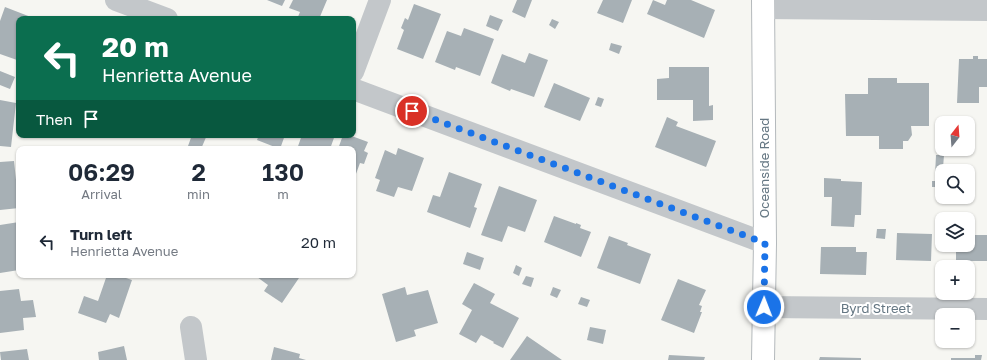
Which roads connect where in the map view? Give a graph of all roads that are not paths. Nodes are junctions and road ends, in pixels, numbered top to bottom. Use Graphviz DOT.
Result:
graph roads {
  1 [pos="116,0"];
  2 [pos="380,0"];
  3 [pos="763,4"];
  4 [pos="987,10"];
  5 [pos="159,16"];
  6 [pos="356,64"];
  7 [pos="356,90"];
  8 [pos="765,243"];
  9 [pos="764,307"];
  10 [pos="987,309"];
  11 [pos="191,327"];
  12 [pos="196,360"];
  13 [pos="763,360"];
  1 -- 5 [label="street"];
  2 -- 6 [label="street"];
  3 -- 4 [label="street"];
  3 -- 8 [label="main road, Oceanside Road"];
  7 -- 8 [label="street"];
  8 -- 9 [label="main road, Oceanside Road"];
  9 -- 10 [label="street, Byrd Street"];
  9 -- 13 [label="main road, Oceanside Road"];
  11 -- 12 [label="street"];
}
